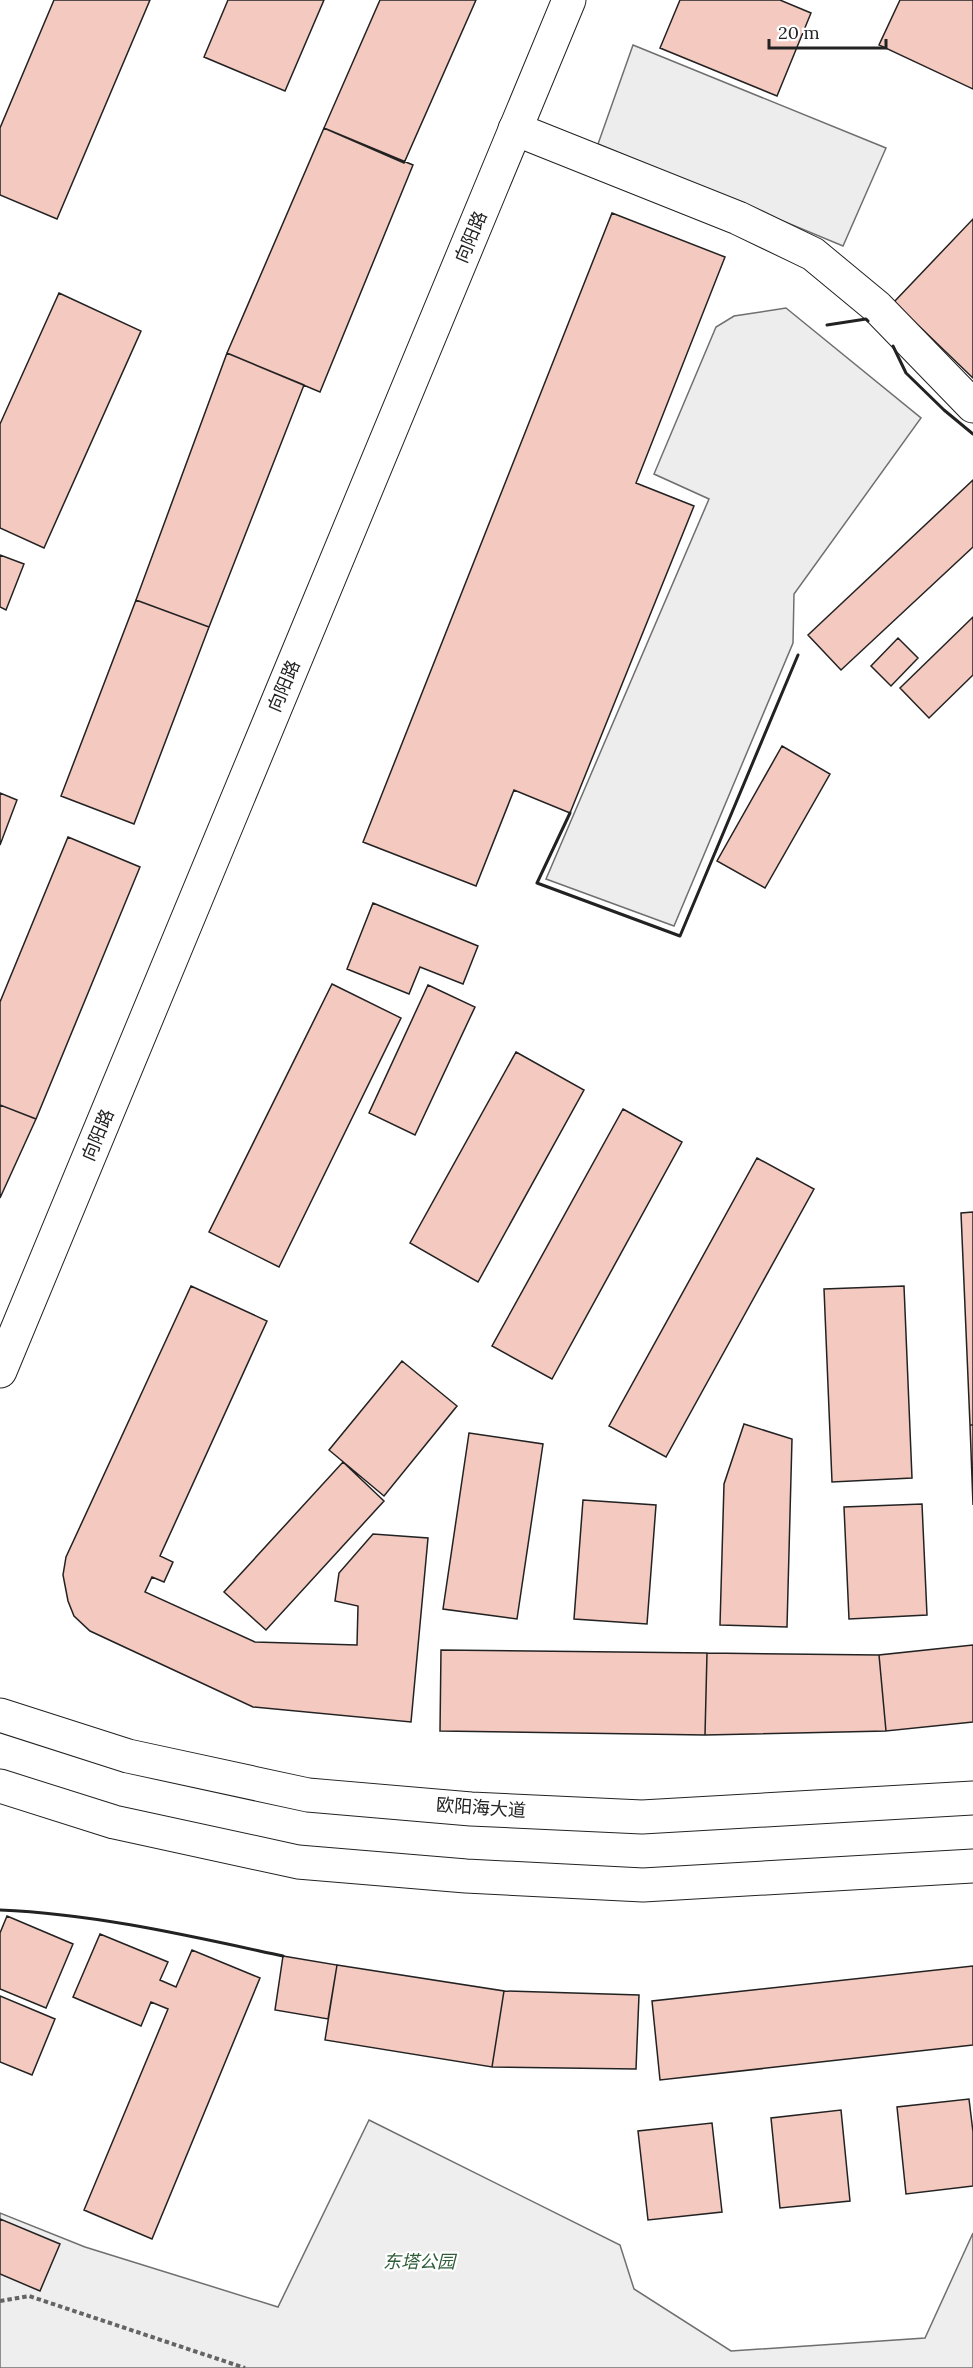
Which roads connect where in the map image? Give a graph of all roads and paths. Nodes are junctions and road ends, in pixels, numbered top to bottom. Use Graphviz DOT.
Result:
graph roads {
  1 [pos="569,0"];
  2 [pos="515,129"];
  3 [pos="973,406"];
  4 [pos="0,1371"];
  5 [pos="0,1714"];
  6 [pos="0,1786"];
  7 [pos="973,1798"];
  8 [pos="973,1866"];
  9 [pos="0,2301"];
  10 [pos="245,2368"];
  1 -- 2 [label="main road, 向阳路"];
  2 -- 3 [label="main road"];
  2 -- 4 [label="main road, 向阳路"];
  5 -- 7 [label="main road, 欧阳海大道"];
  6 -- 8 [label="main road"];
  9 -- 10 [label="path"];
}
